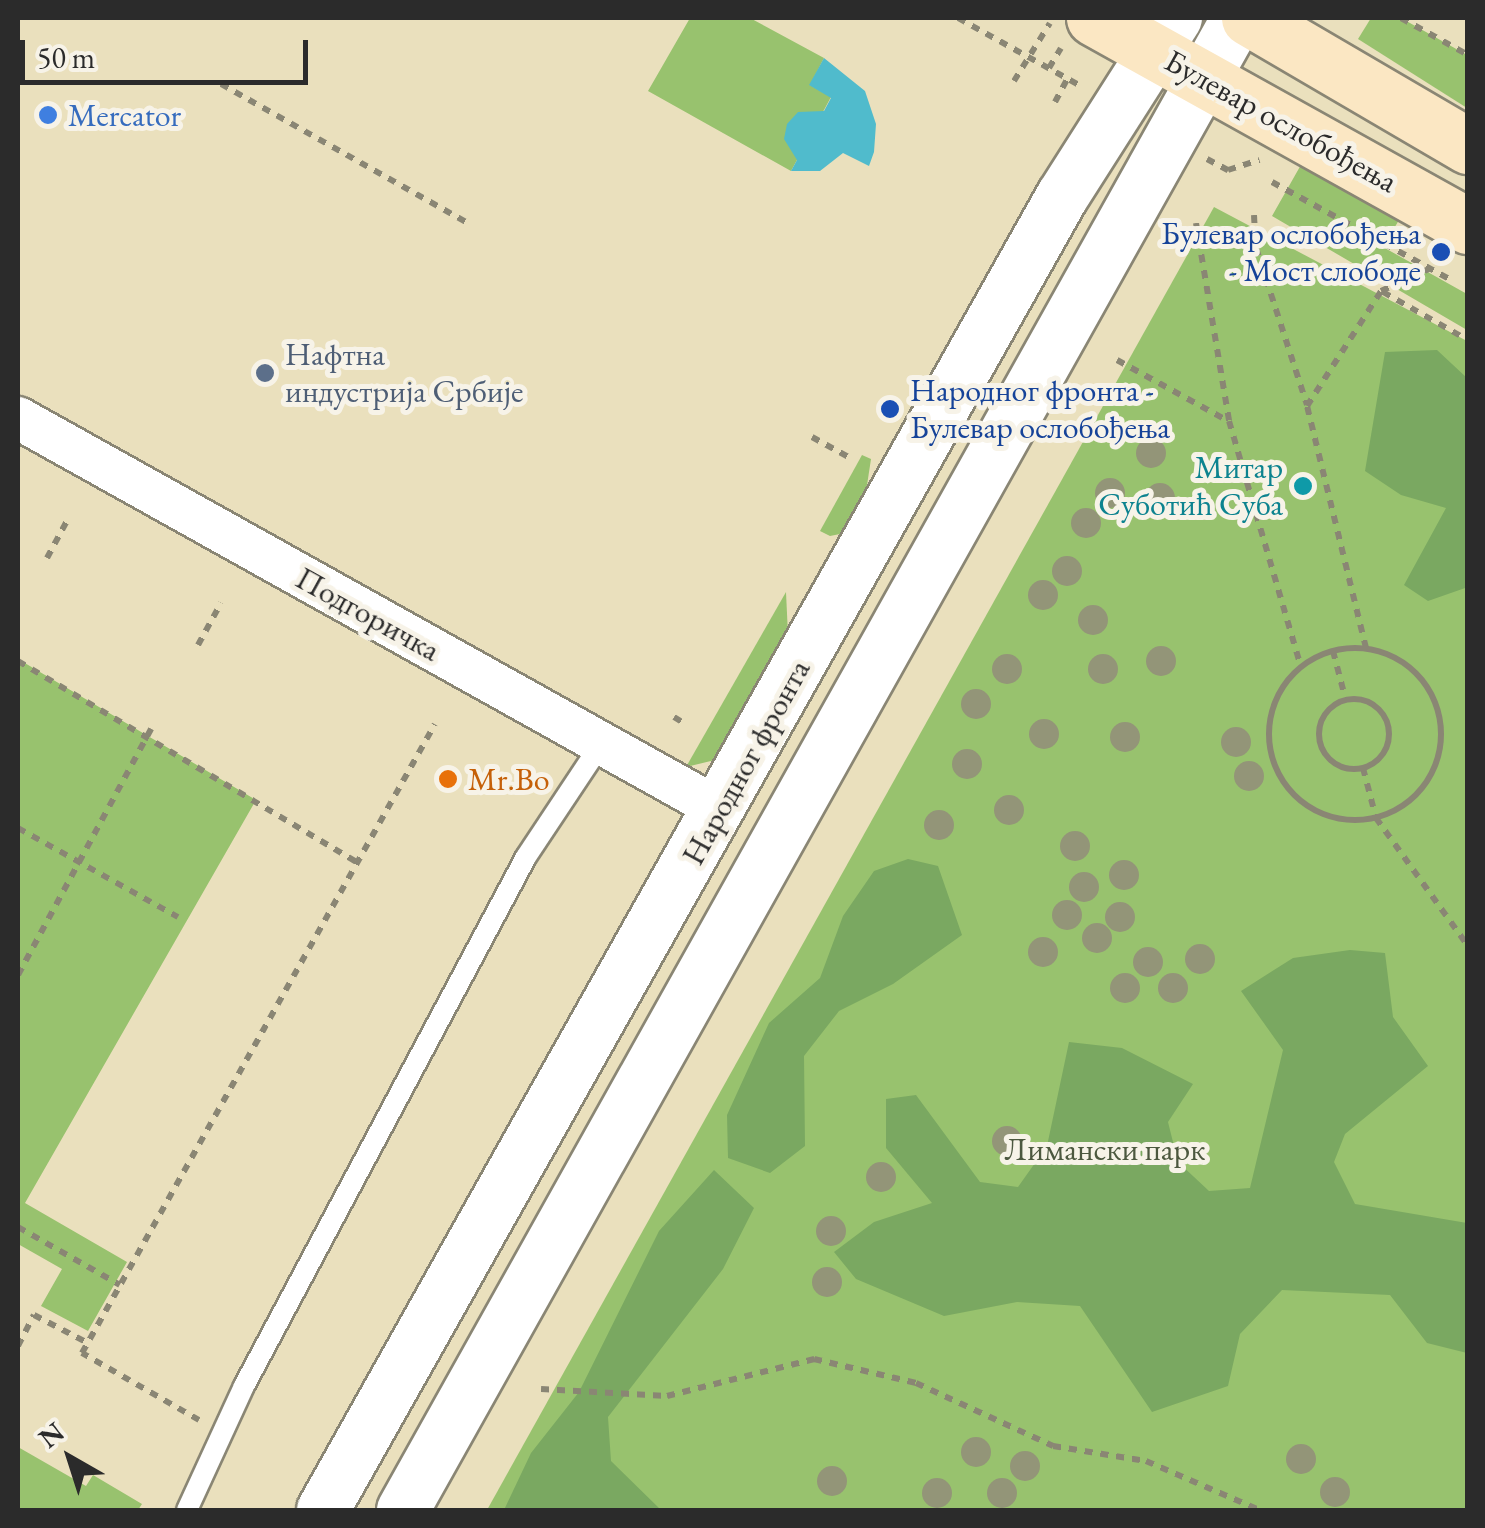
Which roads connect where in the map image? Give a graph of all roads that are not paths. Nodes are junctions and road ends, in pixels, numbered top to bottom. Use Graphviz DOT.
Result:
graph roads {
  1 [pos="1094,18"];
  2 [pos="1238,18"];
  3 [pos="1249,18"];
  4 [pos="1165,34"];
  5 [pos="1204,78"];
  6 [pos="1468,146"];
  7 [pos="1468,226"];
  8 [pos="18,418"];
  9 [pos="601,744"];
  10 [pos="719,810"];
  11 [pos="187,1510"];
  12 [pos="323,1510"];
  13 [pos="402,1510"];
  1 -- 4 [label="main road, Булевар ослобођења"];
  2 -- 5 [label="street, Народног фронта"];
  3 -- 6 [label="main road"];
  4 -- 5 [label="main road, Булевар ослобођења"];
  4 -- 10 [label="street, Народног фронта"];
  5 -- 7 [label="main road, Булевар ослобођења"];
  5 -- 13 [label="street, Народног фронта"];
  8 -- 9 [label="street, Подгоричка"];
  9 -- 10 [label="street, Подгоричка"];
  9 -- 11 [label="lane"];
  10 -- 12 [label="street, Народног фронта"];
}
